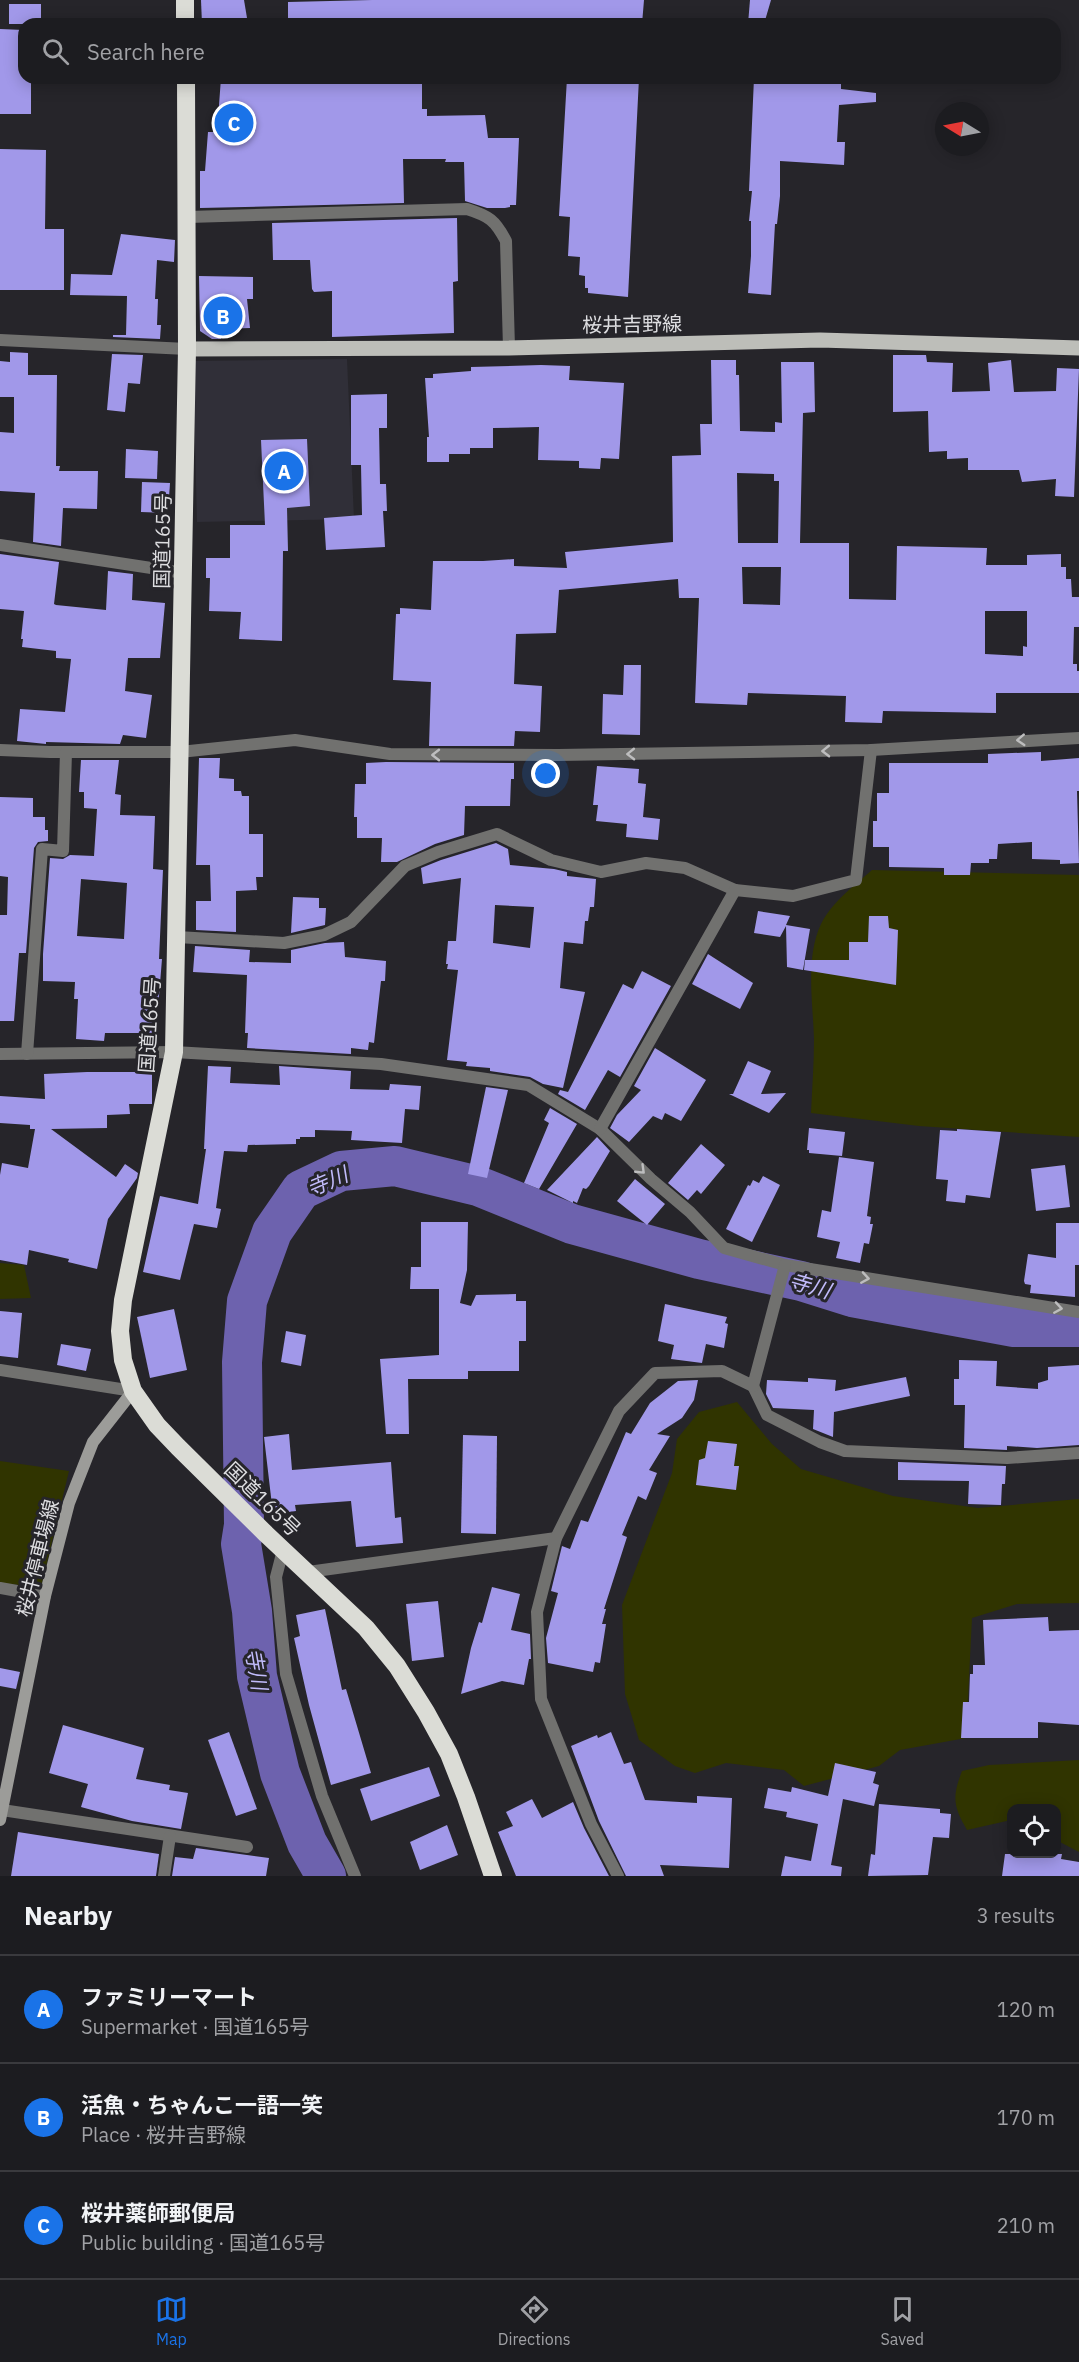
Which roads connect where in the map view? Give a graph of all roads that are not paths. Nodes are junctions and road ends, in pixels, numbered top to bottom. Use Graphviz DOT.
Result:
graph roads {
  1 [pos="185,0"];
  2 [pos="185,18"];
  3 [pos="186,84"];
  4 [pos="188,217"];
  5 [pos="0,340"];
  6 [pos="509,348"];
  7 [pos="1079,348"];
  8 [pos="187,349"];
  9 [pos="0,545"];
  10 [pos="184,573"];
  11 [pos="1079,738"];
  12 [pos="0,750"];
  13 [pos="871,750"];
  14 [pos="180,752"];
  15 [pos="66,753"];
  16 [pos="735,890"];
  17 [pos="177,937"];
  18 [pos="174,1052"];
  19 [pos="0,1054"];
  20 [pos="27,1054"];
  21 [pos="600,1129"];
  22 [pos="784,1266"];
  23 [pos="1079,1312"];
  24 [pos="0,1370"];
  25 [pos="753,1386"];
  26 [pos="133,1391"];
  27 [pos="1079,1453"];
  28 [pos="556,1538"];
  29 [pos="283,1550"];
  30 [pos="308,1572"];
  31 [pos="0,1588"];
  32 [pos="45,1596"];
  33 [pos="1,1815"];
  34 [pos="170,1836"];
  35 [pos="247,1847"];
  36 [pos="164,1876"];
  37 [pos="355,1876"];
  38 [pos="493,1876"];
  39 [pos="618,1876"];
  1 -- 2 [label="highway"];
  3 -- 4 [label="highway, 国道165号"];
  4 -- 6 [label="street"];
  4 -- 8 [label="highway, 国道165号"];
  5 -- 8 [label="street"];
  6 -- 7 [label="main road, 桜井吉野線"];
  6 -- 8 [label="main road, 桜井吉野線"];
  8 -- 10 [label="highway, 国道165号"];
  9 -- 10 [label="street"];
  10 -- 14 [label="highway, 国道165号"];
  11 -- 13 [label="street, one-way"];
  12 -- 15 [label="street"];
  13 -- 14 [label="street, one-way"];
  13 -- 16 [label="street"];
  14 -- 15 [label="street"];
  14 -- 17 [label="highway, 国道165号"];
  15 -- 20 [label="street"];
  16 -- 17 [label="street"];
  16 -- 21 [label="street"];
  17 -- 18 [label="highway, 国道165号"];
  18 -- 20 [label="street"];
  18 -- 21 [label="street"];
  18 -- 26 [label="highway, 国道165号"];
  19 -- 20 [label="street"];
  21 -- 22 [label="street, one-way"];
  22 -- 23 [label="street, one-way"];
  22 -- 25 [label="street"];
  24 -- 26 [label="street"];
  25 -- 27 [label="street"];
  25 -- 28 [label="street"];
  26 -- 29 [label="highway, 国道165号"];
  26 -- 32 [label="main road, 桜井停車場線"];
  28 -- 30 [label="street"];
  28 -- 39 [label="street"];
  29 -- 30 [label="highway, 国道165号"];
  29 -- 37 [label="street"];
  30 -- 38 [label="highway, 国道165号"];
  31 -- 32 [label="street"];
  32 -- 33 [label="main road, 桜井停車場線"];
  33 -- 34 [label="street"];
  34 -- 35 [label="street"];
  34 -- 36 [label="street"];
}
